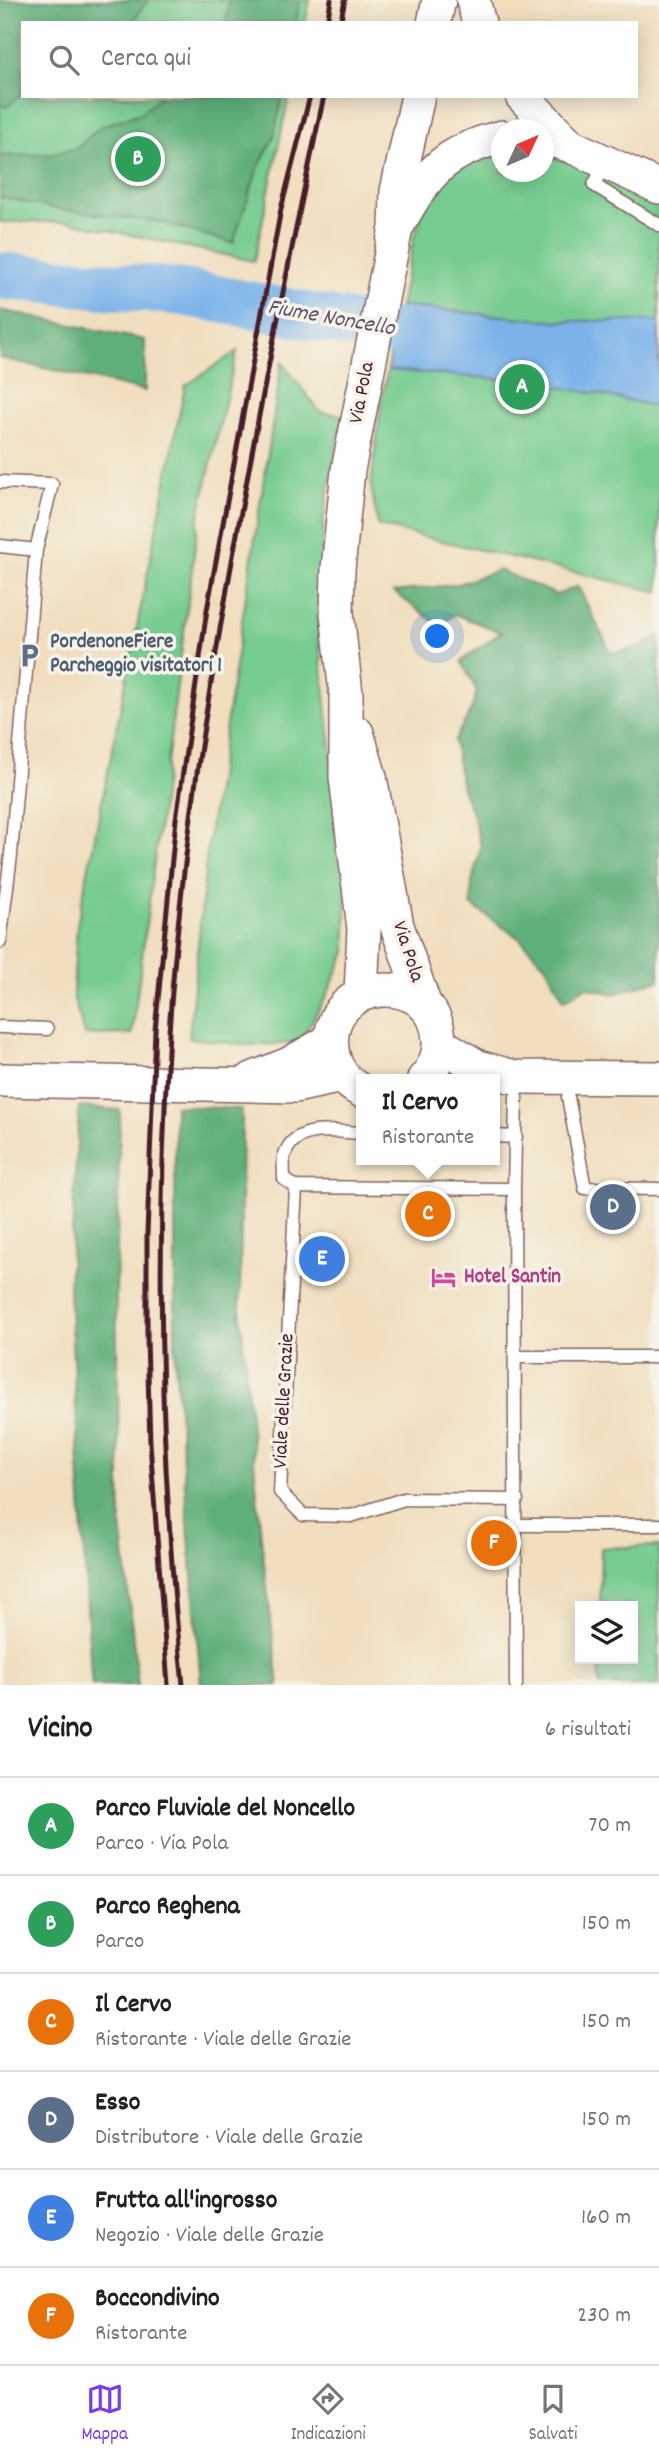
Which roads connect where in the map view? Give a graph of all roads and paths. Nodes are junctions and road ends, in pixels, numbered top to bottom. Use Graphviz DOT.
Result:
graph roads {
  1 [pos="439,0"];
  2 [pos="473,0"];
  3 [pos="434,21"];
  4 [pos="478,21"];
  5 [pos="418,98"];
  6 [pos="524,98"];
  7 [pos="491,140"];
  8 [pos="557,142"];
  9 [pos="606,162"];
  10 [pos="659,187"];
  11 [pos="659,225"];
  12 [pos="396,228"];
  13 [pos="0,482"];
  14 [pos="0,546"];
  15 [pos="36,550"];
  16 [pos="345,694"];
  17 [pos="6,817"];
  18 [pos="3,893"];
  19 [pos="0,942"];
  20 [pos="361,994"];
  21 [pos="425,1006"];
  22 [pos="0,1027"];
  23 [pos="47,1029"];
  24 [pos="331,1040"];
  25 [pos="439,1042"];
  26 [pos="427,1074"];
  27 [pos="659,1078"];
  28 [pos="0,1080"];
  29 [pos="352,1083"];
  30 [pos="238,1084"];
  31 [pos="505,1096"];
  32 [pos="568,1097"];
  33 [pos="659,1098"];
  34 [pos="356,1133"];
  35 [pos="500,1136"];
  36 [pos="516,1137"];
  37 [pos="296,1186"];
  38 [pos="514,1189"];
  39 [pos="659,1189"];
  40 [pos="516,1357"];
  41 [pos="659,1357"];
  42 [pos="517,1500"];
  43 [pos="516,1525"];
  44 [pos="659,1525"];
  45 [pos="516,1685"];
  1 -- 3 [label="main road"];
  2 -- 4 [label="main road"];
  5 -- 12 [label="main road, Via Pola"];
  6 -- 8 [label="main road"];
  7 -- 12 [label="main road"];
  8 -- 9 [label="main road"];
  9 -- 10 [label="main road"];
  9 -- 11 [label="lane"];
  12 -- 16 [label="main road, Via Pola"];
  13 -- 15 [label="lane"];
  14 -- 15 [label="lane"];
  15 -- 17 [label="lane"];
  16 -- 20 [label="main road, Via Pola"];
  16 -- 21 [label="main road, Via Pola"];
  17 -- 18 [label="lane"];
  18 -- 19 [label="lane"];
  20 -- 21 [label="main road"];
  20 -- 24 [label="main road"];
  21 -- 25 [label="main road"];
  22 -- 23 [label="lane"];
  24 -- 29 [label="main road"];
  24 -- 30 [label="main road"];
  25 -- 26 [label="main road"];
  25 -- 27 [label="main road"];
  28 -- 30 [label="main road"];
  29 -- 30 [label="main road"];
  31 -- 32 [label="main road"];
  31 -- 36 [label="lane"];
  32 -- 33 [label="main road"];
  32 -- 39 [label="lane"];
  34 -- 37 [label="lane, Viale delle Grazie"];
  35 -- 36 [label="lane"];
  36 -- 38 [label="lane"];
  37 -- 38 [label="lane"];
  37 -- 42 [label="lane, Viale delle Grazie"];
  38 -- 40 [label="lane"];
  40 -- 41 [label="lane"];
  40 -- 42 [label="lane"];
  42 -- 43 [label="lane"];
  43 -- 44 [label="lane"];
  43 -- 45 [label="lane"];
}
